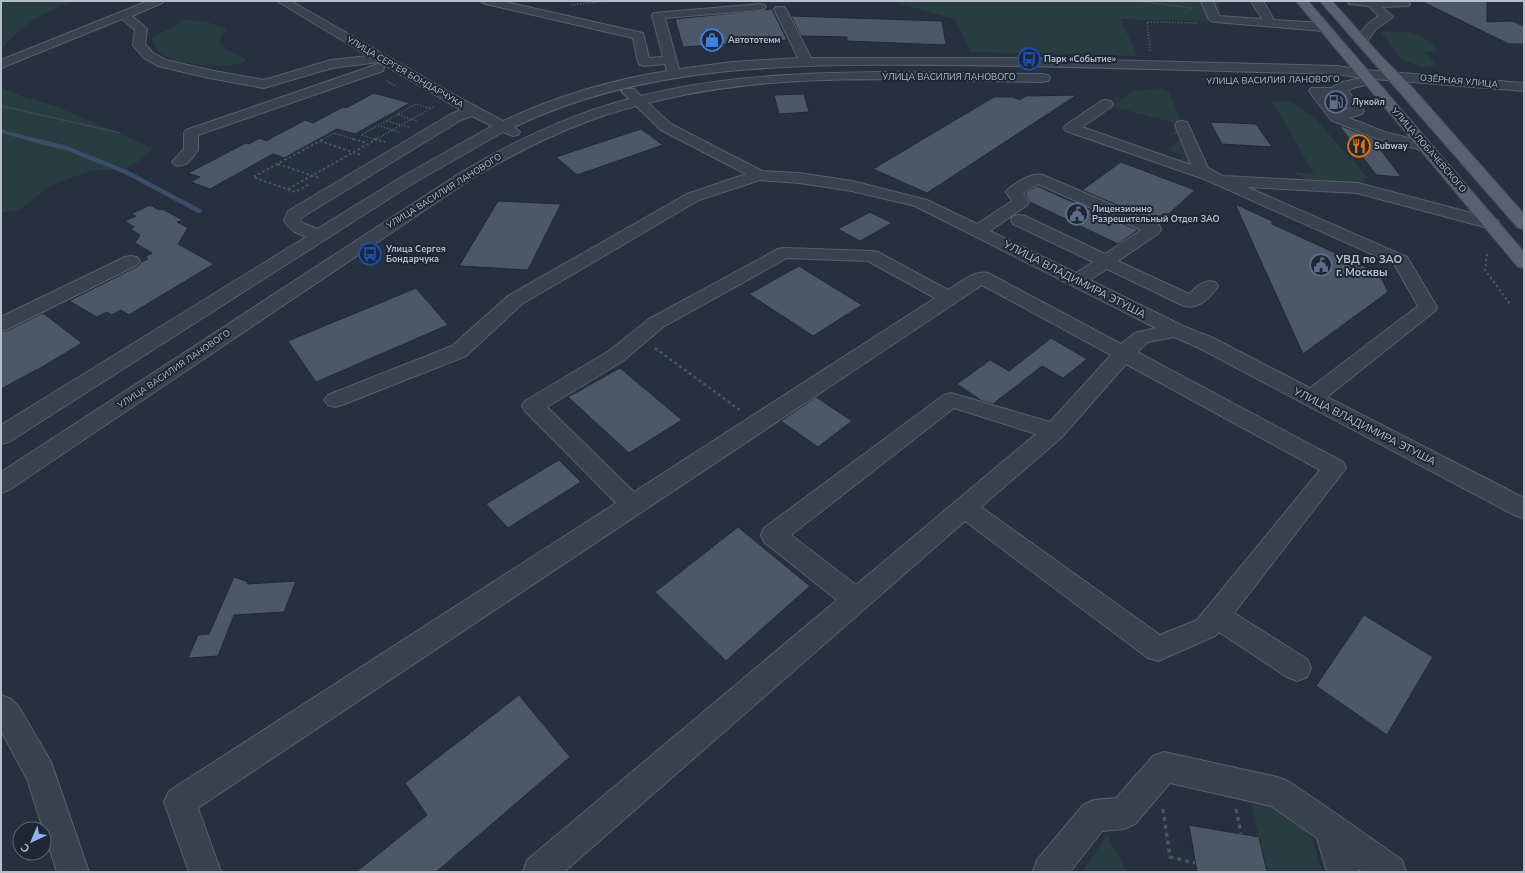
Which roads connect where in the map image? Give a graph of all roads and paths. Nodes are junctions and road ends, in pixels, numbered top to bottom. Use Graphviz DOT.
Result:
graph roads {
  1 [pos="158,1"];
  2 [pos="304,1"];
  3 [pos="486,1"];
  4 [pos="1137,1"];
  5 [pos="1256,1"];
  6 [pos="1302,1"];
  7 [pos="1326,1"];
  8 [pos="286,3"];
  9 [pos="760,7"];
  10 [pos="1373,8"];
  11 [pos="780,9"];
  12 [pos="1211,10"];
  13 [pos="124,14"];
  14 [pos="1270,23"];
  15 [pos="1323,27"];
  16 [pos="1361,41"];
  17 [pos="858,49"];
  18 [pos="386,61"];
  19 [pos="806,61"];
  20 [pos="951,61"];
  21 [pos="1,64"];
  22 [pos="672,66"];
  23 [pos="1153,66"];
  24 [pos="363,73"];
  25 [pos="1394,76"];
  26 [pos="1366,77"];
  27 [pos="1058,78"];
  28 [pos="1235,82"];
  29 [pos="621,85"];
  30 [pos="1524,87"];
  31 [pos="401,88"];
  32 [pos="1346,98"];
  33 [pos="432,100"];
  34 [pos="638,100"];
  35 [pos="1324,101"];
  36 [pos="1106,104"];
  37 [pos="1,106"];
  38 [pos="430,108"];
  39 [pos="473,110"];
  40 [pos="1336,117"];
  41 [pos="1182,125"];
  42 [pos="502,127"];
  43 [pos="121,133"];
  44 [pos="375,139"];
  45 [pos="528,140"];
  46 [pos="320,141"];
  47 [pos="367,144"];
  48 [pos="1426,147"];
  49 [pos="404,148"];
  50 [pos="352,152"];
  51 [pos="180,162"];
  52 [pos="382,162"];
  53 [pos="278,164"];
  54 [pos="759,175"];
  55 [pos="311,176"];
  56 [pos="319,178"];
  57 [pos="1215,179"];
  58 [pos="1019,220"];
  59 [pos="1492,224"];
  60 [pos="1524,224"];
  61 [pos="979,231"];
  62 [pos="319,236"];
  63 [pos="1487,254"];
  64 [pos="131,261"];
  65 [pos="1105,262"];
  66 [pos="1524,263"];
  67 [pos="1078,280"];
  68 [pos="1209,286"];
  69 [pos="948,298"];
  70 [pos="1510,304"];
  71 [pos="1,325"];
  72 [pos="1176,330"];
  73 [pos="640,336"];
  74 [pos="1124,353"];
  75 [pos="1311,398"];
  76 [pos="335,400"];
  77 [pos="757,423"];
  78 [pos="1054,431"];
  79 [pos="1,436"];
  80 [pos="1,484"];
  81 [pos="633,505"];
  82 [pos="964,507"];
  83 [pos="1524,509"];
  84 [pos="856,600"];
  85 [pos="1216,616"];
  86 [pos="1297,668"];
  87 [pos="1,709"];
  88 [pos="1166,803"];
  89 [pos="1235,804"];
  90 [pos="1330,828"];
  91 [pos="1241,834"];
  92 [pos="1195,863"];
  93 [pos="72,872"];
  94 [pos="205,872"];
  95 [pos="539,872"];
  96 [pos="1049,872"];
  97 [pos="1343,872"];
  98 [pos="1390,872"];
  1 -- 13 [label="street"];
  2 -- 8 [label="street"];
  3 -- 22 [label="street"];
  4 -- 12 [label="path"];
  5 -- 14 [label="street"];
  6 -- 15 [label="main road, УЛИЦА ЛОБАЧЕВСКОГО"];
  7 -- 16 [label="main road"];
  8 -- 18 [label="street, УЛИЦА СЕРГЕЯ БОНДАРЧУКА"];
  9 -- 22 [label="street"];
  10 -- 10 [label="street"];
  10 -- 16 [label="street"];
  11 -- 19 [label="street"];
  12 -- 14 [label="street"];
  12 -- 23 [label="path"];
  13 -- 18 [label="street"];
  13 -- 21 [label="street"];
  14 -- 15 [label="street"];
  15 -- 26 [label="main road, УЛИЦА ЛОБАЧЕВСКОГО"];
  16 -- 25 [label="main road"];
  17 -- 20 [label="street"];
  18 -- 24 [label="street"];
  18 -- 39 [label="street, УЛИЦА СЕРГЕЯ БОНДАРЧУКА"];
  19 -- 20 [label="street, УЛИЦА ВАСИЛИЯ ЛАНОВОГО"];
  19 -- 22 [label="street, УЛИЦА ВАСИЛИЯ ЛАНОВОГО"];
  20 -- 23 [label="street, УЛИЦА ВАСИЛИЯ ЛАНОВОГО"];
  22 -- 29 [label="street, УЛИЦА ВАСИЛИЯ ЛАНОВОГО"];
  23 -- 26 [label="street, УЛИЦА ВАСИЛИЯ ЛАНОВОГО"];
  24 -- 31 [label="path"];
  24 -- 51 [label="street"];
  25 -- 26 [label="street, ОЗЁРНАЯ УЛИЦА"];
  25 -- 30 [label="street, ОЗЁРНАЯ УЛИЦА"];
  25 -- 60 [label="main road"];
  26 -- 28 [label="street, УЛИЦА ВАСИЛИЯ ЛАНОВОГО"];
  26 -- 32 [label="street"];
  26 -- 48 [label="main road, УЛИЦА ЛОБАЧЕВСКОГО"];
  27 -- 34 [label="street, УЛИЦА ВАСИЛИЯ ЛАНОВОГО"];
  29 -- 34 [label="street, УЛИЦА ВЛАДИМИРА ЭТУША"];
  29 -- 42 [label="street, УЛИЦА ВАСИЛИЯ ЛАНОВОГО"];
  32 -- 35 [label="street"];
  32 -- 35 [label="street"];
  32 -- 40 [label="street"];
  33 -- 38 [label="path"];
  34 -- 45 [label="street, УЛИЦА ВАСИЛИЯ ЛАНОВОГО"];
  34 -- 54 [label="street, УЛИЦА ВЛАДИМИРА ЭТУША"];
  35 -- 40 [label="street"];
  36 -- 57 [label="street"];
  37 -- 43 [label="path"];
  38 -- 44 [label="path"];
  38 -- 44 [label="path"];
  39 -- 42 [label="street, УЛИЦА СЕРГЕЯ БОНДАРЧУКА"];
  39 -- 49 [label="street"];
  40 -- 48 [label="street"];
  41 -- 57 [label="street"];
  42 -- 45 [label="street, УЛИЦА СЕРГЕЯ БОНДАРЧУКА"];
  42 -- 62 [label="street, УЛИЦА ВАСИЛИЯ ЛАНОВОГО"];
  44 -- 47 [label="path"];
  44 -- 49 [label="path"];
  45 -- 80 [label="street, УЛИЦА ВАСИЛИЯ ЛАНОВОГО"];
  46 -- 47 [label="path"];
  46 -- 50 [label="path"];
  46 -- 53 [label="path"];
  47 -- 50 [label="path"];
  48 -- 59 [label="main road, УЛИЦА ЛОБАЧЕВСКОГО"];
  49 -- 52 [label="street"];
  50 -- 52 [label="path"];
  50 -- 55 [label="path"];
  52 -- 62 [label="street"];
  53 -- 55 [label="path"];
  53 -- 55 [label="path"];
  54 -- 61 [label="street, УЛИЦА ВЛАДИМИРА ЭТУША"];
  54 -- 76 [label="street"];
  55 -- 56 [label="path"];
  57 -- 59 [label="street"];
  57 -- 75 [label="street"];
  58 -- 65 [label="street"];
  59 -- 66 [label="main road, УЛИЦА ЛОБАЧЕВСКОГО"];
  61 -- 65 [label="street"];
  61 -- 67 [label="street, УЛИЦА ВЛАДИМИРА ЭТУША"];
  62 -- 79 [label="street, УЛИЦА ВАСИЛИЯ ЛАНОВОГО"];
  63 -- 70 [label="path"];
  64 -- 71 [label="street"];
  65 -- 67 [label="street"];
  65 -- 68 [label="street"];
  67 -- 72 [label="street, УЛИЦА ВЛАДИМИРА ЭТУША"];
  69 -- 73 [label="street"];
  69 -- 74 [label="street"];
  69 -- 77 [label="street"];
  72 -- 74 [label="street"];
  72 -- 75 [label="street, УЛИЦА ВЛАДИМИРА ЭТУША"];
  73 -- 77 [label="path"];
  73 -- 81 [label="street"];
  74 -- 78 [label="street"];
  74 -- 85 [label="street"];
  75 -- 83 [label="street, УЛИЦА ВЛАДИМИРА ЭТУША"];
  77 -- 81 [label="street"];
  78 -- 82 [label="street"];
  78 -- 84 [label="street"];
  81 -- 94 [label="street"];
  82 -- 84 [label="street"];
  82 -- 85 [label="street"];
  84 -- 95 [label="street"];
  85 -- 86 [label="street"];
  87 -- 93 [label="street"];
  88 -- 92 [label="path"];
  89 -- 91 [label="path"];
  90 -- 96 [label="street"];
  90 -- 97 [label="street"];
  90 -- 98 [label="street"];
}
